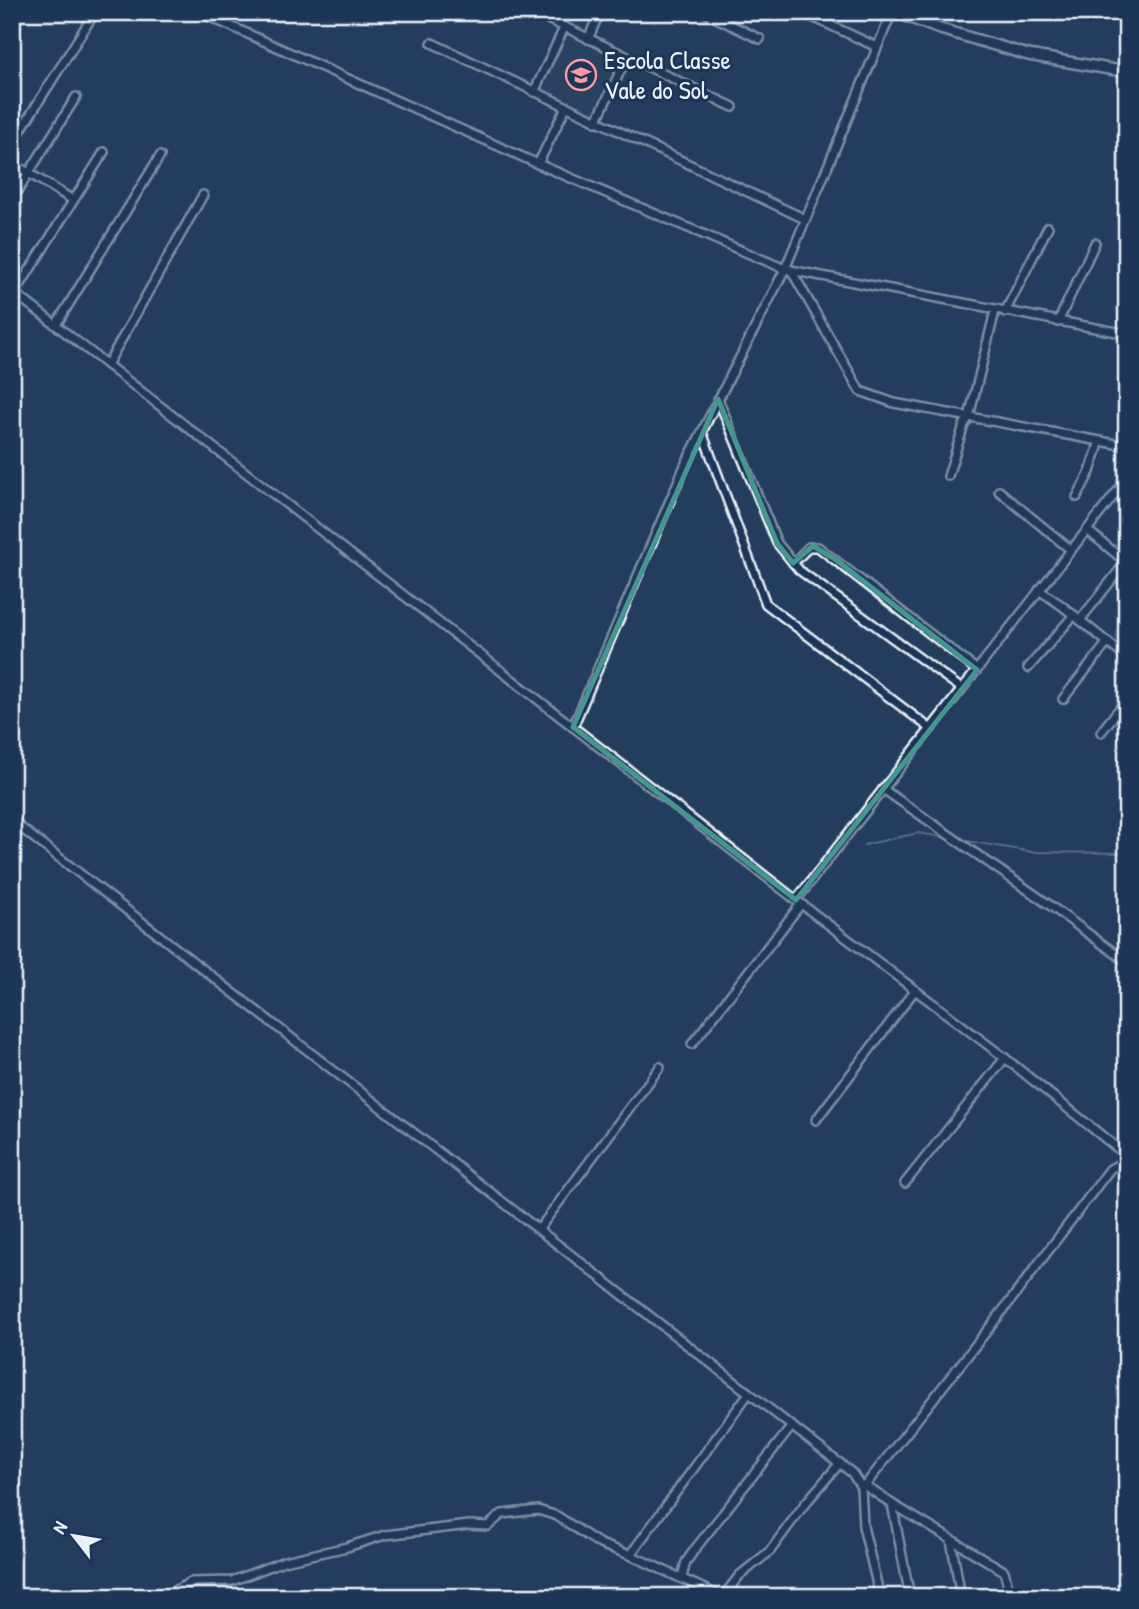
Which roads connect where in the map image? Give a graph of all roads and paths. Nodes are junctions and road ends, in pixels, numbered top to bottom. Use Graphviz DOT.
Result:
graph roads {
  1 [pos="95,12"];
  2 [pos="199,12"];
  3 [pos="533,12"];
  4 [pos="600,12"];
  5 [pos="704,12"];
  6 [pos="802,12"];
  7 [pos="893,12"];
  8 [pos="564,28"];
  9 [pos="588,38"];
  10 [pos="760,39"];
  11 [pos="432,43"];
  12 [pos="877,47"];
  13 [pos="627,57"];
  14 [pos="1127,72"];
  15 [pos="534,92"];
  16 [pos="76,97"];
  17 [pos="566,107"];
  18 [pos="733,107"];
  19 [pos="596,122"];
  20 [pos="12,144"];
  21 [pos="104,152"];
  22 [pos="160,156"];
  23 [pos="12,163"];
  24 [pos="538,164"];
  25 [pos="29,172"];
  26 [pos="203,195"];
  27 [pos="12,200"];
  28 [pos="74,200"];
  29 [pos="805,219"];
  30 [pos="1048,227"];
  31 [pos="1095,243"];
  32 [pos="788,269"];
  33 [pos="16,289"];
  34 [pos="995,311"];
  35 [pos="1005,312"];
  36 [pos="1058,322"];
  37 [pos="56,325"];
  38 [pos="1127,334"];
  39 [pos="107,365"];
  40 [pos="718,399"];
  41 [pos="969,417"];
  42 [pos="702,432"];
  43 [pos="1100,441"];
  44 [pos="1127,446"];
  45 [pos="948,476"];
  46 [pos="1127,479"];
  47 [pos="1124,490"];
  48 [pos="999,491"];
  49 [pos="1077,497"];
  50 [pos="1087,530"];
  51 [pos="1071,550"];
  52 [pos="793,563"];
  53 [pos="1039,590"];
  54 [pos="1077,617"];
  55 [pos="1108,642"];
  56 [pos="1127,658"];
  57 [pos="1028,668"];
  58 [pos="977,670"];
  59 [pos="962,689"];
  60 [pos="1063,699"];
  61 [pos="1127,699"];
  62 [pos="573,727"];
  63 [pos="931,729"];
  64 [pos="1101,732"];
  65 [pos="883,789"];
  66 [pos="12,821"];
  67 [pos="799,902"];
  68 [pos="1127,962"];
  69 [pos="915,990"];
  70 [pos="692,1044"];
  71 [pos="1005,1058"];
  72 [pos="660,1066"];
  73 [pos="816,1120"];
  74 [pos="1126,1161"];
  75 [pos="905,1183"];
  76 [pos="539,1229"];
  77 [pos="749,1393"];
  78 [pos="792,1426"];
  79 [pos="839,1463"];
  80 [pos="862,1486"];
  81 [pos="892,1504"];
  82 [pos="951,1540"];
  83 [pos="630,1555"];
  84 [pos="682,1577"];
  85 [pos="163,1597"];
  86 [pos="723,1597"];
  87 [pos="880,1597"];
  88 [pos="910,1597"];
  89 [pos="961,1597"];
  90 [pos="1011,1597"];
  1 -- 20 [label="street"];
  2 -- 24 [label="street"];
  3 -- 8 [label="street"];
  4 -- 9 [label="street"];
  5 -- 10 [label="street"];
  6 -- 12 [label="street"];
  7 -- 12 [label="street"];
  7 -- 14 [label="main road"];
  8 -- 9 [label="street"];
  8 -- 15 [label="street"];
  9 -- 13 [label="street"];
  11 -- 15 [label="street"];
  12 -- 29 [label="street"];
  13 -- 18 [label="street"];
  13 -- 19 [label="street"];
  15 -- 17 [label="street"];
  16 -- 25 [label="street"];
  17 -- 19 [label="street"];
  17 -- 24 [label="street"];
  19 -- 29 [label="street"];
  21 -- 28 [label="street"];
  22 -- 37 [label="street"];
  23 -- 25 [label="street"];
  24 -- 32 [label="street"];
  25 -- 27 [label="street"];
  25 -- 28 [label="street"];
  26 -- 39 [label="street"];
  28 -- 33 [label="street"];
  29 -- 32 [label="street"];
  30 -- 35 [label="street"];
  31 -- 36 [label="street"];
  32 -- 34 [label="street"];
  32 -- 40 [label="street"];
  32 -- 41 [label="street"];
  33 -- 37 [label="street"];
  34 -- 35 [label="street"];
  34 -- 41 [label="street"];
  35 -- 36 [label="street"];
  36 -- 38 [label="street"];
  37 -- 39 [label="street"];
  39 -- 62 [label="street"];
  40 -- 42 [label="street"];
  40 -- 52 [label="street"];
  41 -- 43 [label="street"];
  41 -- 45 [label="street"];
  42 -- 62 [label="street"];
  42 -- 63 [label="street"];
  43 -- 44 [label="street"];
  43 -- 49 [label="street"];
  46 -- 47 [label="street"];
  47 -- 50 [label="street"];
  48 -- 51 [label="street"];
  50 -- 51 [label="street"];
  50 -- 54 [label="street"];
  51 -- 53 [label="street"];
  52 -- 58 [label="street"];
  52 -- 59 [label="street"];
  53 -- 54 [label="street"];
  53 -- 58 [label="street"];
  54 -- 55 [label="street"];
  54 -- 57 [label="street"];
  55 -- 56 [label="street"];
  55 -- 60 [label="street"];
  58 -- 59 [label="street"];
  59 -- 63 [label="street"];
  61 -- 64 [label="street"];
  62 -- 67 [label="street"];
  63 -- 65 [label="street"];
  65 -- 67 [label="street"];
  65 -- 68 [label="street"];
  66 -- 76 [label="street"];
  67 -- 69 [label="street"];
  67 -- 70 [label="street"];
  69 -- 71 [label="street"];
  69 -- 73 [label="street"];
  71 -- 74 [label="street"];
  71 -- 75 [label="street"];
  72 -- 76 [label="street"];
  74 -- 80 [label="street"];
  76 -- 77 [label="street"];
  77 -- 78 [label="street"];
  77 -- 83 [label="street"];
  78 -- 79 [label="street"];
  78 -- 84 [label="street"];
  79 -- 80 [label="street"];
  79 -- 86 [label="street"];
  80 -- 81 [label="street"];
  80 -- 87 [label="street"];
  81 -- 82 [label="street"];
  81 -- 88 [label="street"];
  82 -- 89 [label="street"];
  82 -- 90 [label="street"];
  83 -- 84 [label="street"];
  83 -- 85 [label="street"];
  84 -- 86 [label="street"];
}
